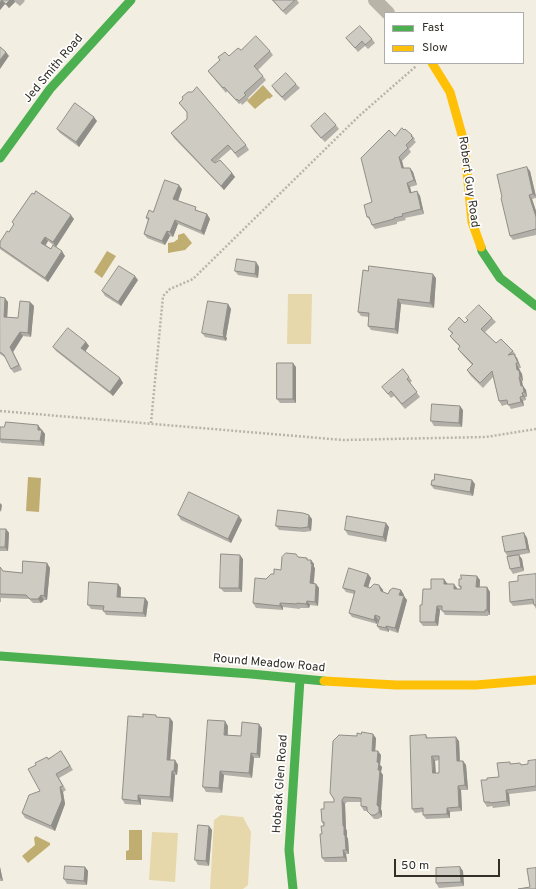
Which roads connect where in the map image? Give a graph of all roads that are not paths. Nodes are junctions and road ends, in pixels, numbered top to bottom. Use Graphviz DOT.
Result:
graph roads {
  1 [pos="131,0"];
  2 [pos="376,0"];
  3 [pos="387,12"];
  4 [pos="433,64"];
  5 [pos="0,158"];
  6 [pos="536,306"];
  7 [pos="0,656"];
  8 [pos="300,679"];
  9 [pos="536,680"];
  10 [pos="293,889"];
  1 -- 5 [label="street, Jed Smith Road"];
  2 -- 3 [label="street"];
  4 -- 6 [label="street, Robert Guy Road"];
  7 -- 8 [label="street, Round Meadow Road"];
  8 -- 9 [label="street, Round Meadow Road"];
  8 -- 10 [label="street, Hoback Glen Road"];
}
